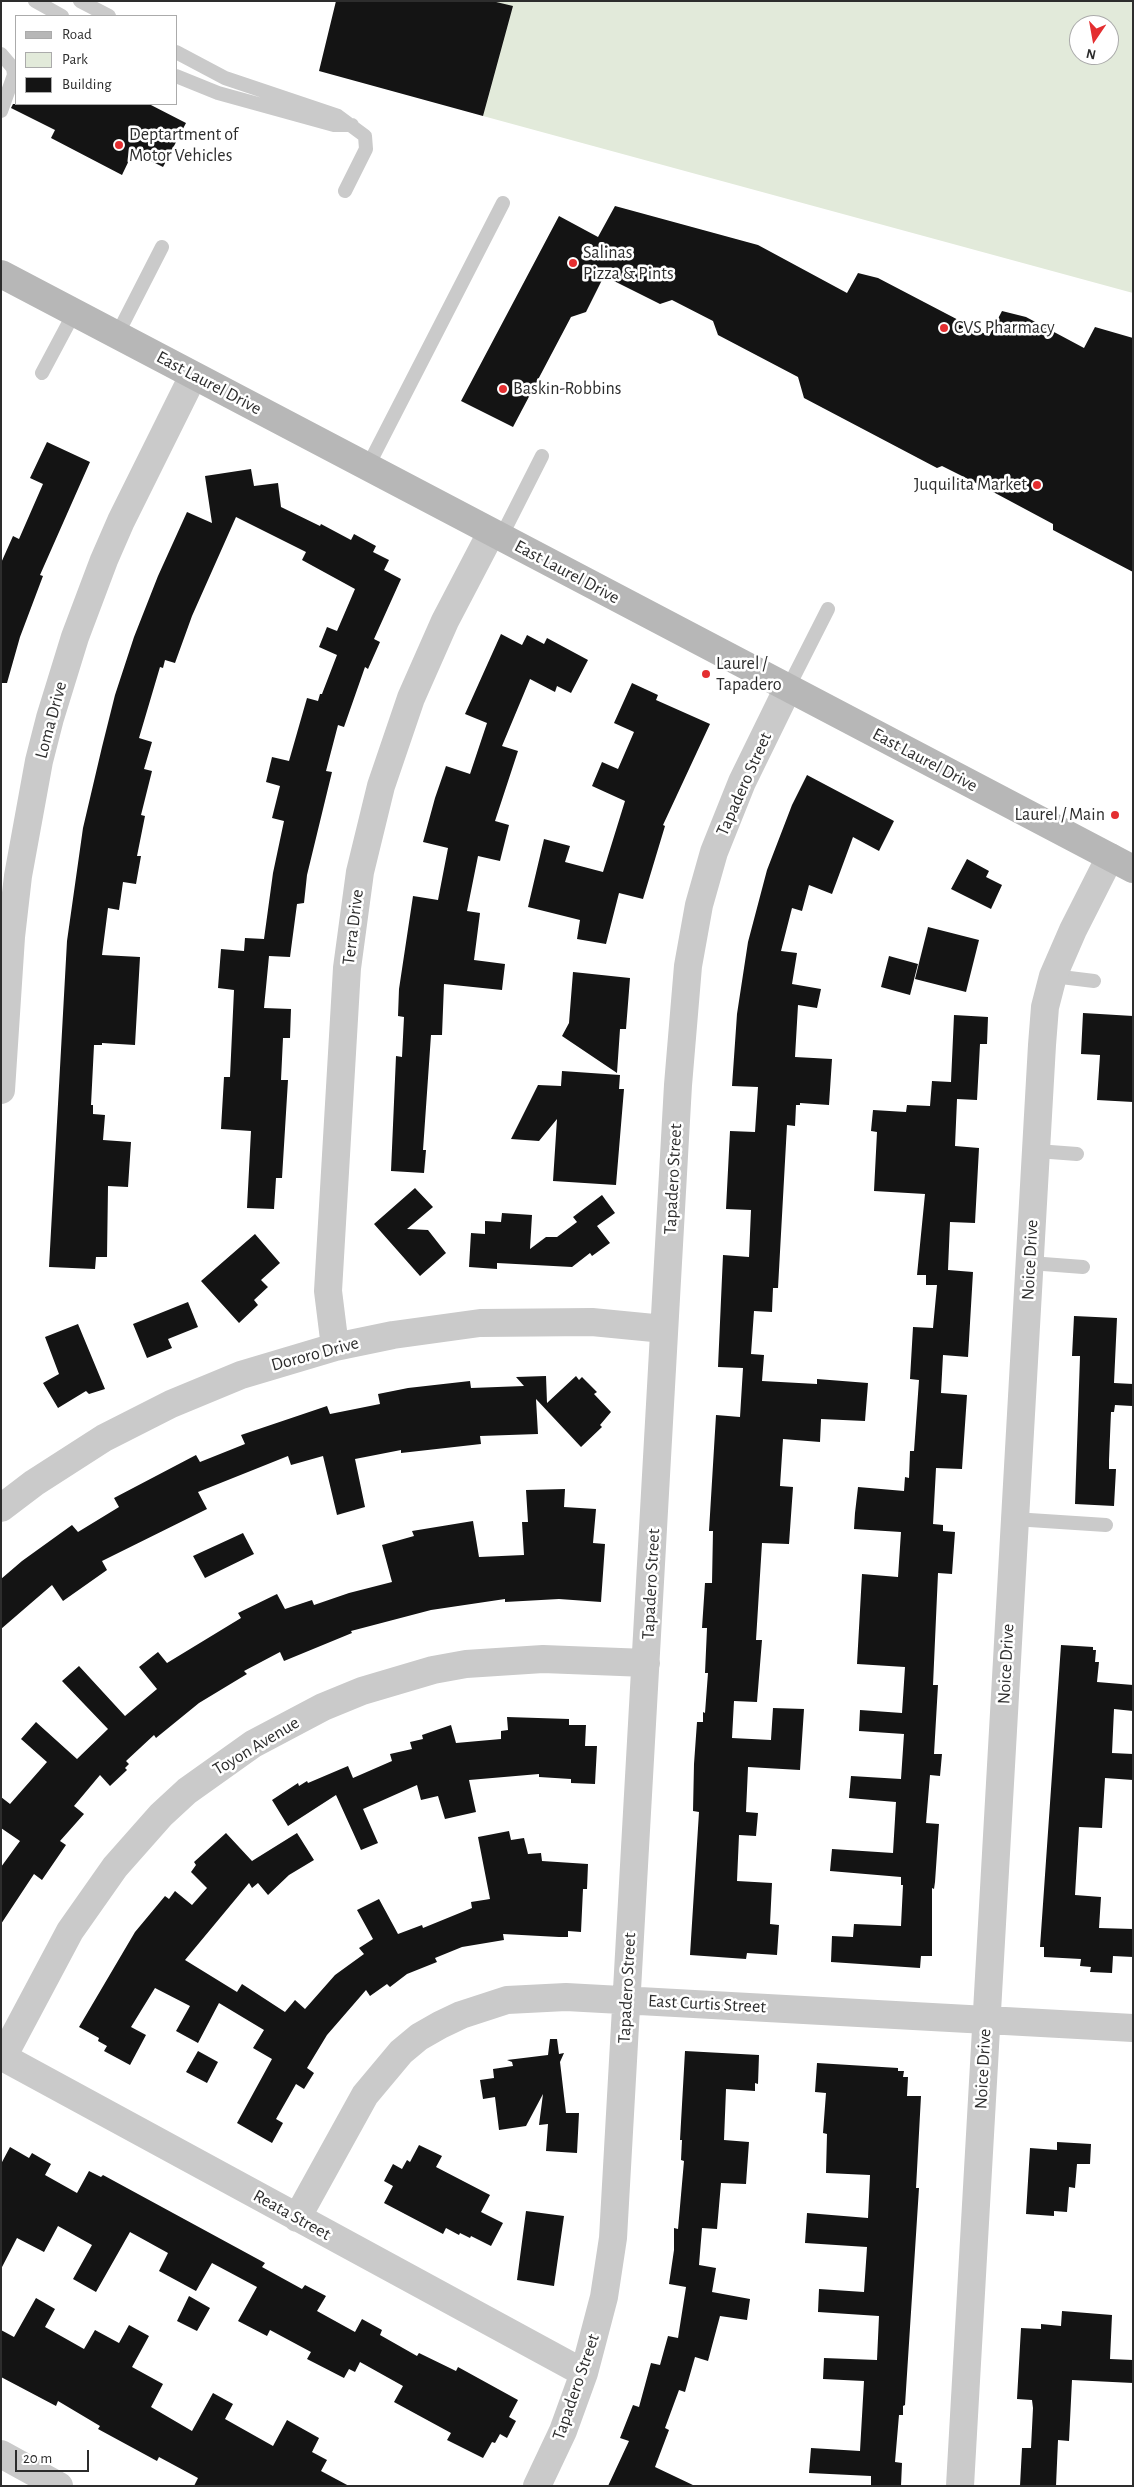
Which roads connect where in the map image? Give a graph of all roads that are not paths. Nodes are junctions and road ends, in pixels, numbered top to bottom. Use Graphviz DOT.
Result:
graph roads {
  1 [pos="35,1"];
  2 [pos="80,1"];
  3 [pos="60,15"];
  4 [pos="106,15"];
  5 [pos="178,53"];
  6 [pos="1,54"];
  7 [pos="178,77"];
  8 [pos="1,111"];
  9 [pos="352,125"];
  10 [pos="345,191"];
  11 [pos="503,203"];
  12 [pos="162,247"];
  13 [pos="1,274"];
  14 [pos="74,313"];
  15 [pos="117,335"];
  16 [pos="42,373"];
  17 [pos="193,376"];
  18 [pos="542,456"];
  19 [pos="368,466"];
  20 [pos="496,535"];
  21 [pos="828,609"];
  22 [pos="788,688"];
  23 [pos="1121,863"];
  24 [pos="1053,976"];
  25 [pos="1094,981"];
  26 [pos="1,1090"];
  27 [pos="1036,1151"];
  28 [pos="1077,1154"];
  29 [pos="1030,1263"];
  30 [pos="1083,1267"];
  31 [pos="664,1329"];
  32 [pos="335,1347"];
  33 [pos="5,1495"];
  34 [pos="1014,1519"];
  35 [pos="1106,1525"];
  36 [pos="646,1664"];
  37 [pos="626,2000"];
  38 [pos="986,2020"];
  39 [pos="1133,2028"];
  40 [pos="2,2056"];
  41 [pos="297,2218"];
  42 [pos="584,2373"];
  43 [pos="1,2454"];
  44 [pos="59,2486"];
  45 [pos="537,2486"];
  46 [pos="960,2486"];
  1 -- 3 [label="lane"];
  2 -- 4 [label="lane"];
  5 -- 9 [label="lane"];
  6 -- 8 [label="lane"];
  7 -- 9 [label="lane"];
  9 -- 10 [label="lane"];
  11 -- 19 [label="lane"];
  12 -- 15 [label="lane"];
  13 -- 14 [label="main road, East Laurel Drive"];
  14 -- 15 [label="main road, East Laurel Drive"];
  14 -- 16 [label="lane"];
  15 -- 17 [label="main road, East Laurel Drive"];
  17 -- 19 [label="main road, East Laurel Drive"];
  17 -- 26 [label="street, Loma Drive"];
  18 -- 20 [label="lane"];
  19 -- 20 [label="main road, East Laurel Drive"];
  20 -- 22 [label="main road, East Laurel Drive"];
  20 -- 32 [label="street, Terra Drive"];
  21 -- 22 [label="lane"];
  22 -- 23 [label="main road, East Laurel Drive"];
  22 -- 31 [label="street, Tapadero Street"];
  23 -- 24 [label="street, Noice Drive"];
  24 -- 25 [label="lane"];
  24 -- 27 [label="street, Noice Drive"];
  27 -- 28 [label="lane"];
  27 -- 29 [label="street, Noice Drive"];
  29 -- 30 [label="lane"];
  29 -- 34 [label="street, Noice Drive"];
  31 -- 32 [label="street, Dororo Drive"];
  31 -- 36 [label="street, Tapadero Street"];
  32 -- 33 [label="street, Dororo Drive"];
  34 -- 35 [label="lane"];
  34 -- 38 [label="street, Noice Drive"];
  36 -- 37 [label="street, Tapadero Street"];
  36 -- 40 [label="street, Toyon Avenue"];
  37 -- 38 [label="street, East Curtis Street"];
  37 -- 41 [label="street, East Curtis Street"];
  37 -- 42 [label="street, Tapadero Street"];
  38 -- 39 [label="street, East Curtis Street"];
  38 -- 46 [label="street, Noice Drive"];
  40 -- 41 [label="street, Reata Street"];
  41 -- 42 [label="street, Reata Street"];
  42 -- 45 [label="street, Tapadero Street"];
  43 -- 44 [label="street"];
}
